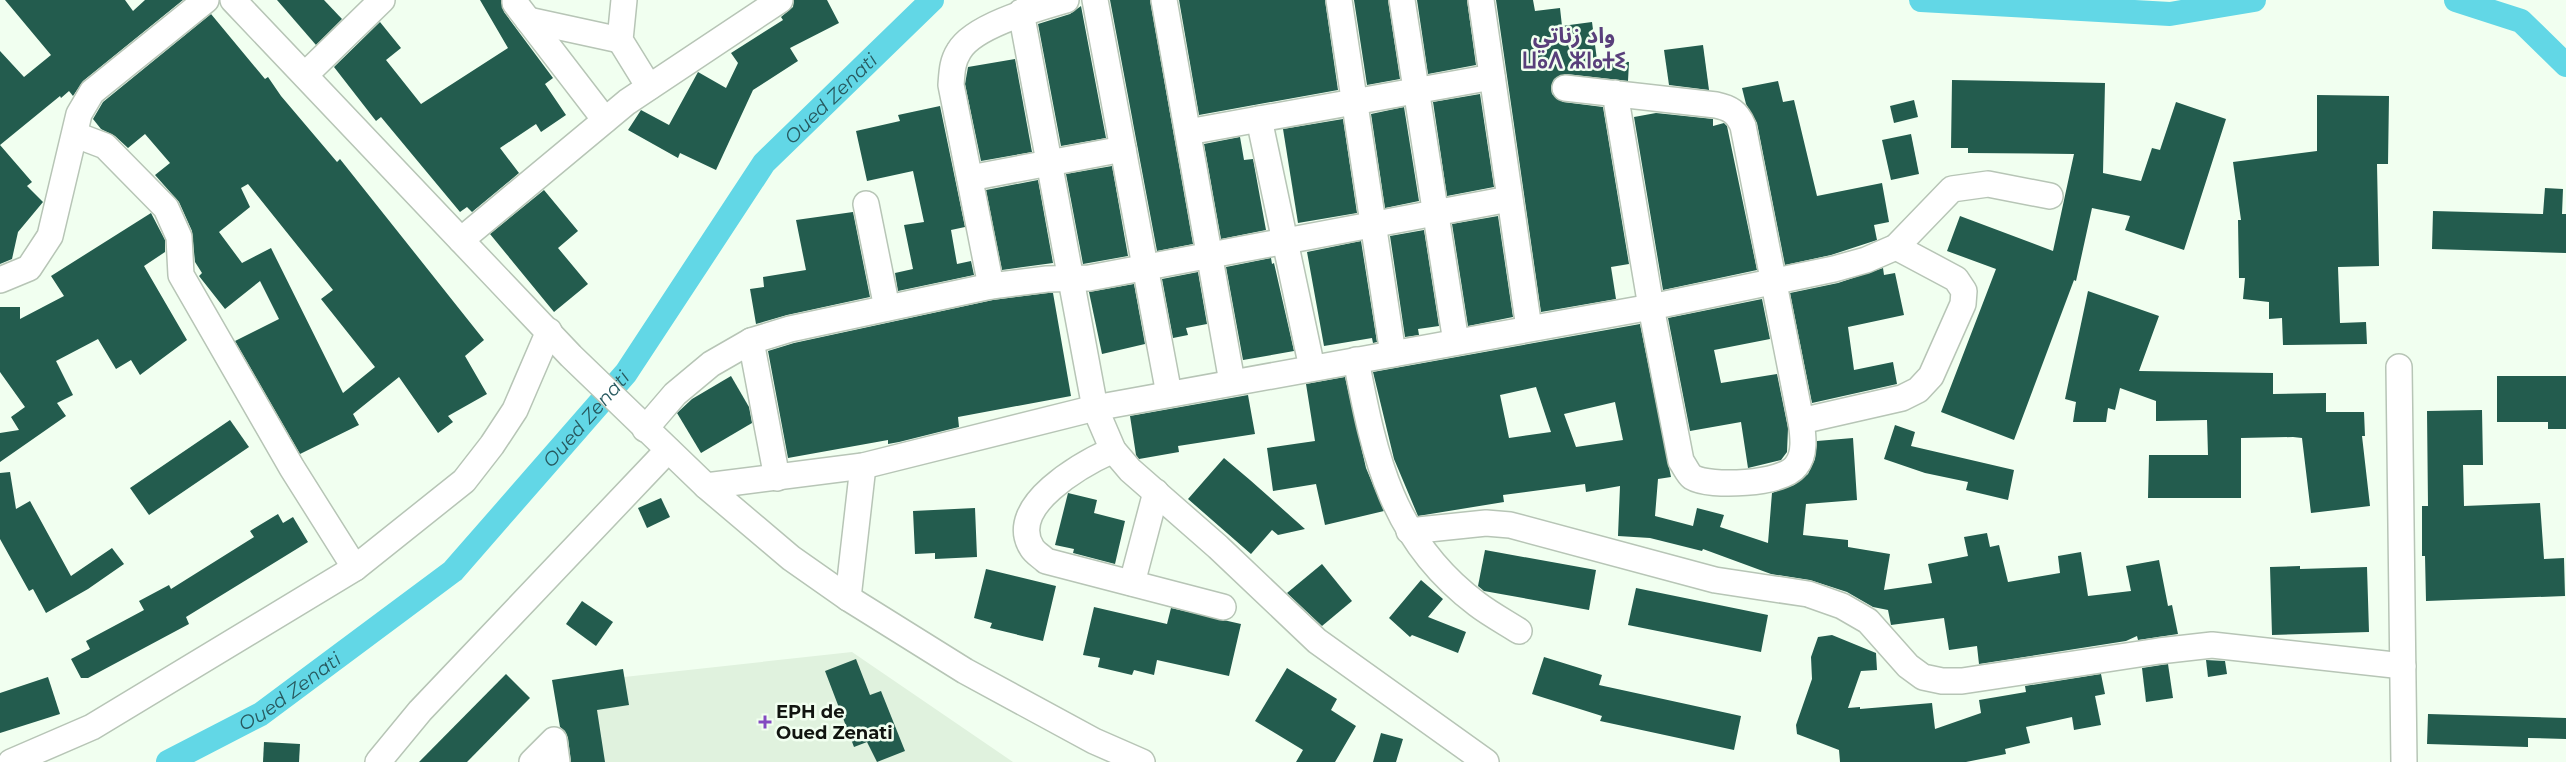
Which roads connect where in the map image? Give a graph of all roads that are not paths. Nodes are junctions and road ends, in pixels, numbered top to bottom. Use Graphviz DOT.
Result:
graph roads {
  1 [pos="206,0"];
  2 [pos="233,0"];
  3 [pos="382,0"];
  4 [pos="624,0"];
  5 [pos="780,0"];
  6 [pos="1066,0"];
  7 [pos="1095,0"];
  8 [pos="1164,0"];
  9 [pos="1339,0"];
  10 [pos="1402,0"];
  11 [pos="1481,0"];
  12 [pos="522,10"];
  13 [pos="1021,12"];
  14 [pos="620,40"];
  15 [pos="304,75"];
  16 [pos="1492,78"];
  17 [pos="649,87"];
  18 [pos="1564,88"];
  19 [pos="1416,91"];
  20 [pos="1615,93"];
  21 [pos="1355,102"];
  22 [pos="1260,119"];
  23 [pos="605,120"];
  24 [pos="1188,132"];
  25 [pos="76,135"];
  26 [pos="1123,149"];
  27 [pos="1049,163"];
  28 [pos="970,178"];
  29 [pos="2050,196"];
  30 [pos="1509,199"];
  31 [pos="866,204"];
  32 [pos="1435,212"];
  33 [pos="1373,224"];
  34 [pos="461,240"];
  35 [pos="1285,241"];
  36 [pos="1896,247"];
  37 [pos="1210,255"];
  38 [pos="1145,267"];
  39 [pos="0,280"];
  40 [pos="1071,280"];
  41 [pos="1774,282"];
  42 [pos="991,286"];
  43 [pos="1651,307"];
  44 [pos="886,308"];
  45 [pos="1529,328"];
  46 [pos="549,331"];
  47 [pos="751,341"];
  48 [pos="1456,342"];
  49 [pos="1392,354"];
  50 [pos="1356,360"];
  51 [pos="2399,367"];
  52 [pos="1312,368"];
  53 [pos="1232,382"];
  54 [pos="1169,394"];
  55 [pos="1095,408"];
  56 [pos="1801,421"];
  57 [pos="640,424"];
  58 [pos="668,450"];
  59 [pos="1113,450"];
  60 [pos="864,466"];
  61 [pos="777,478"];
  62 [pos="706,486"];
  63 [pos="1156,492"];
  64 [pos="1409,531"];
  65 [pos="355,568"];
  66 [pos="1132,583"];
  67 [pos="848,598"];
  68 [pos="1223,607"];
  69 [pos="1519,631"];
  70 [pos="2403,666"];
  71 [pos="11,762"];
  72 [pos="378,762"];
  73 [pos="532,762"];
  74 [pos="557,762"];
  75 [pos="1142,762"];
  76 [pos="1486,762"];
  77 [pos="2404,762"];
  1 -- 25 [label="street"];
  2 -- 15 [label="street"];
  3 -- 15 [label="street"];
  4 -- 14 [label="street"];
  5 -- 17 [label="street"];
  6 -- 13 [label="street"];
  7 -- 26 [label="street"];
  8 -- 24 [label="street"];
  9 -- 21 [label="street"];
  10 -- 19 [label="street"];
  11 -- 16 [label="street"];
  12 -- 14 [label="street"];
  12 -- 23 [label="street"];
  13 -- 27 [label="street"];
  13 -- 28 [label="street"];
  14 -- 17 [label="street"];
  15 -- 34 [label="street"];
  16 -- 19 [label="street"];
  16 -- 30 [label="street"];
  17 -- 23 [label="street"];
  18 -- 20 [label="street"];
  19 -- 21 [label="street"];
  19 -- 32 [label="street"];
  20 -- 41 [label="street"];
  20 -- 43 [label="street"];
  21 -- 22 [label="street"];
  21 -- 33 [label="street"];
  22 -- 24 [label="street"];
  22 -- 35 [label="street"];
  23 -- 34 [label="street"];
  24 -- 37 [label="street"];
  25 -- 39 [label="street"];
  25 -- 65 [label="street"];
  26 -- 27 [label="street"];
  26 -- 38 [label="street"];
  27 -- 28 [label="street"];
  27 -- 40 [label="street"];
  28 -- 42 [label="street"];
  29 -- 36 [label="street"];
  30 -- 32 [label="street"];
  30 -- 45 [label="street"];
  31 -- 44 [label="street"];
  32 -- 33 [label="street"];
  32 -- 48 [label="street"];
  33 -- 35 [label="street"];
  33 -- 49 [label="street"];
  34 -- 46 [label="street"];
  35 -- 37 [label="street"];
  35 -- 52 [label="street"];
  36 -- 41 [label="street"];
  36 -- 56 [label="street"];
  37 -- 38 [label="street"];
  37 -- 53 [label="street"];
  38 -- 40 [label="street"];
  38 -- 54 [label="street"];
  40 -- 42 [label="street"];
  40 -- 55 [label="street"];
  41 -- 43 [label="street"];
  41 -- 56 [label="street"];
  42 -- 44 [label="street"];
  43 -- 45 [label="street"];
  43 -- 56 [label="street"];
  44 -- 47 [label="street"];
  45 -- 48 [label="street"];
  46 -- 57 [label="street"];
  46 -- 65 [label="street"];
  47 -- 57 [label="street"];
  47 -- 61 [label="street"];
  48 -- 49 [label="street"];
  49 -- 50 [label="street"];
  50 -- 52 [label="street"];
  50 -- 64 [label="street"];
  51 -- 70 [label="street"];
  52 -- 53 [label="street"];
  53 -- 54 [label="street"];
  54 -- 55 [label="street"];
  55 -- 59 [label="street"];
  55 -- 60 [label="street"];
  57 -- 58 [label="street"];
  58 -- 62 [label="street"];
  58 -- 72 [label="street"];
  59 -- 63 [label="street"];
  59 -- 66 [label="street"];
  60 -- 61 [label="street"];
  60 -- 67 [label="street"];
  61 -- 62 [label="street"];
  62 -- 67 [label="street"];
  63 -- 66 [label="street"];
  63 -- 76 [label="street"];
  64 -- 69 [label="street"];
  64 -- 70 [label="street"];
  65 -- 71 [label="street"];
  66 -- 68 [label="street"];
  67 -- 75 [label="street"];
  70 -- 77 [label="street"];
  73 -- 74 [label="street"];
}
